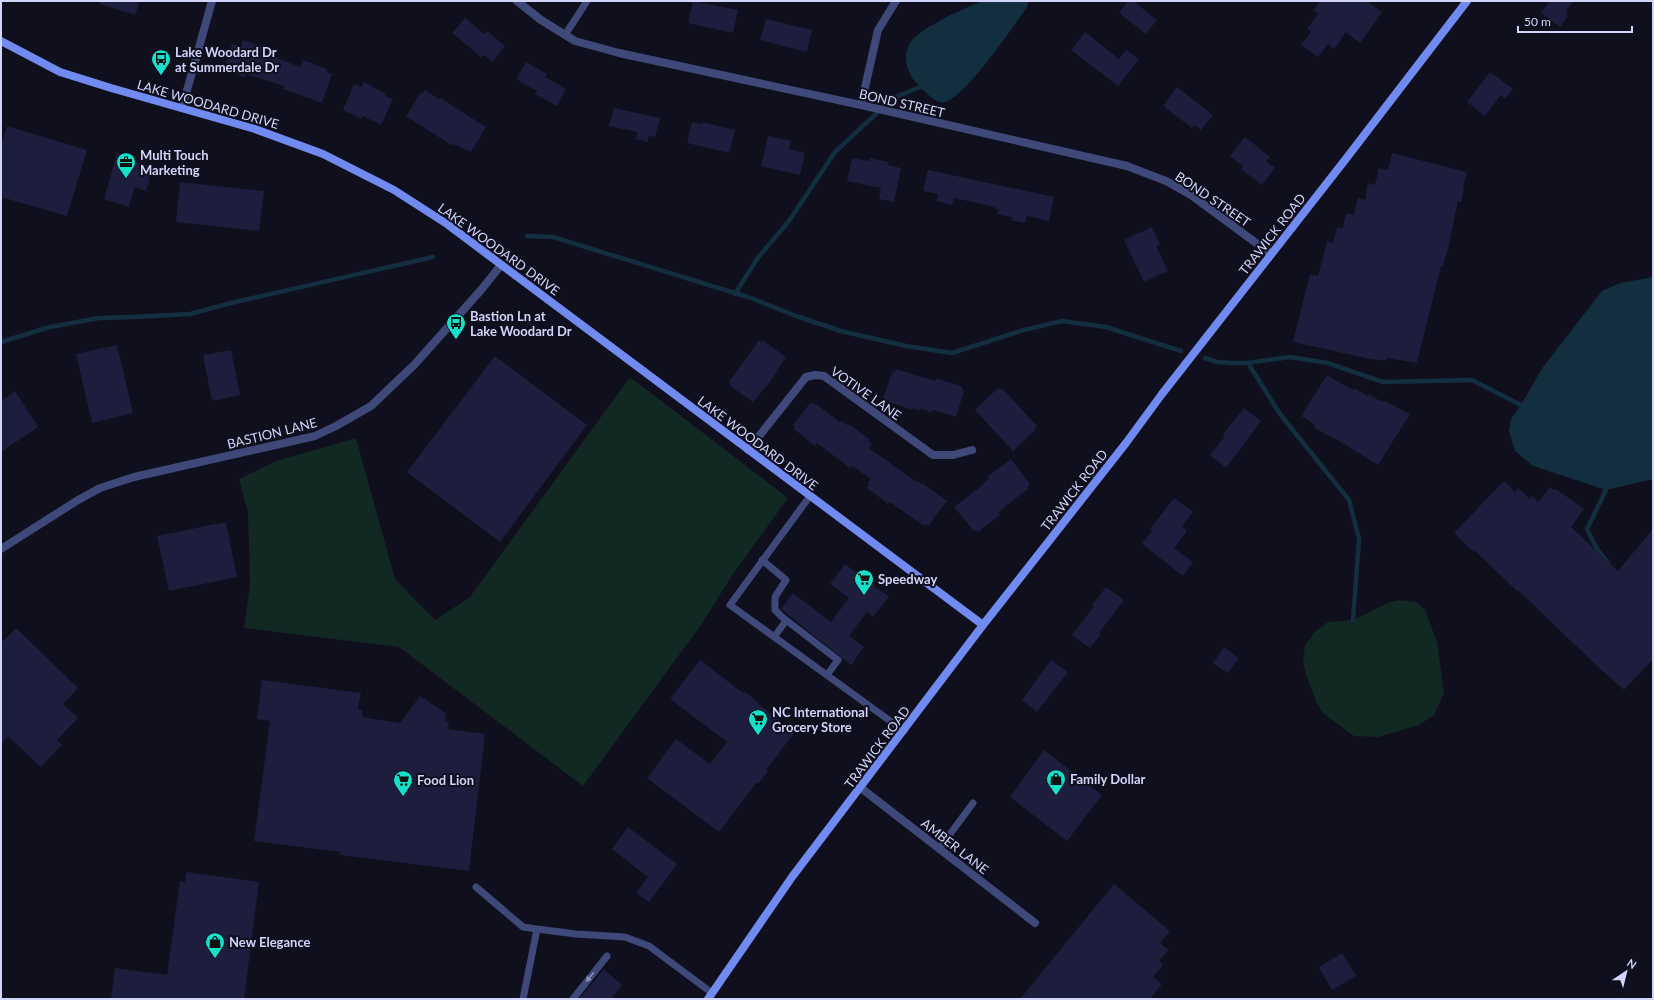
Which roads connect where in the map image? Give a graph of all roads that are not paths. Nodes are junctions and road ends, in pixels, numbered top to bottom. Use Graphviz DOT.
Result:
graph roads {
  1 [pos="212,1"];
  2 [pos="517,1"];
  3 [pos="586,1"];
  4 [pos="896,1"];
  5 [pos="1467,1"];
  6 [pos="566,35"];
  7 [pos="1,41"];
  8 [pos="861,106"];
  9 [pos="182,108"];
  10 [pos="1271,254"];
  11 [pos="501,265"];
  12 [pos="748,450"];
  13 [pos="972,450"];
  14 [pos="810,496"];
  15 [pos="1,549"];
  16 [pos="762,560"];
  17 [pos="786,621"];
  18 [pos="983,625"];
  19 [pos="774,637"];
  20 [pos="827,675"];
  21 [pos="904,731"];
  22 [pos="861,788"];
  23 [pos="973,803"];
  24 [pos="940,849"];
  25 [pos="476,887"];
  26 [pos="1035,923"];
  27 [pos="537,929"];
  28 [pos="607,956"];
  29 [pos="710,996"];
  30 [pos="523,999"];
  31 [pos="573,999"];
  1 -- 9 [label="street"];
  2 -- 6 [label="street, BOND STREET"];
  3 -- 6 [label="lane"];
  4 -- 8 [label="street"];
  5 -- 10 [label="street, TRAWICK ROAD"];
  6 -- 8 [label="street, BOND STREET"];
  7 -- 9 [label="street, LAKE WOODARD DRIVE"];
  8 -- 10 [label="street, BOND STREET"];
  9 -- 11 [label="street, LAKE WOODARD DRIVE"];
  10 -- 18 [label="street, TRAWICK ROAD"];
  11 -- 12 [label="street, LAKE WOODARD DRIVE"];
  11 -- 15 [label="street, BASTION LANE"];
  12 -- 13 [label="street, VOTIVE LANE"];
  12 -- 14 [label="street, LAKE WOODARD DRIVE"];
  14 -- 16 [label="lane"];
  14 -- 18 [label="street, LAKE WOODARD DRIVE"];
  16 -- 17 [label="lane"];
  16 -- 19 [label="lane"];
  17 -- 19 [label="lane"];
  17 -- 20 [label="lane"];
  18 -- 21 [label="street, TRAWICK ROAD"];
  19 -- 20 [label="lane"];
  20 -- 21 [label="lane"];
  21 -- 22 [label="street, TRAWICK ROAD"];
  22 -- 24 [label="street, AMBER LANE"];
  22 -- 29 [label="street, TRAWICK ROAD"];
  23 -- 24 [label="lane"];
  24 -- 26 [label="street, AMBER LANE"];
  25 -- 27 [label="lane"];
  27 -- 29 [label="lane"];
  27 -- 30 [label="lane"];
  28 -- 31 [label="lane, one-way"];
}
